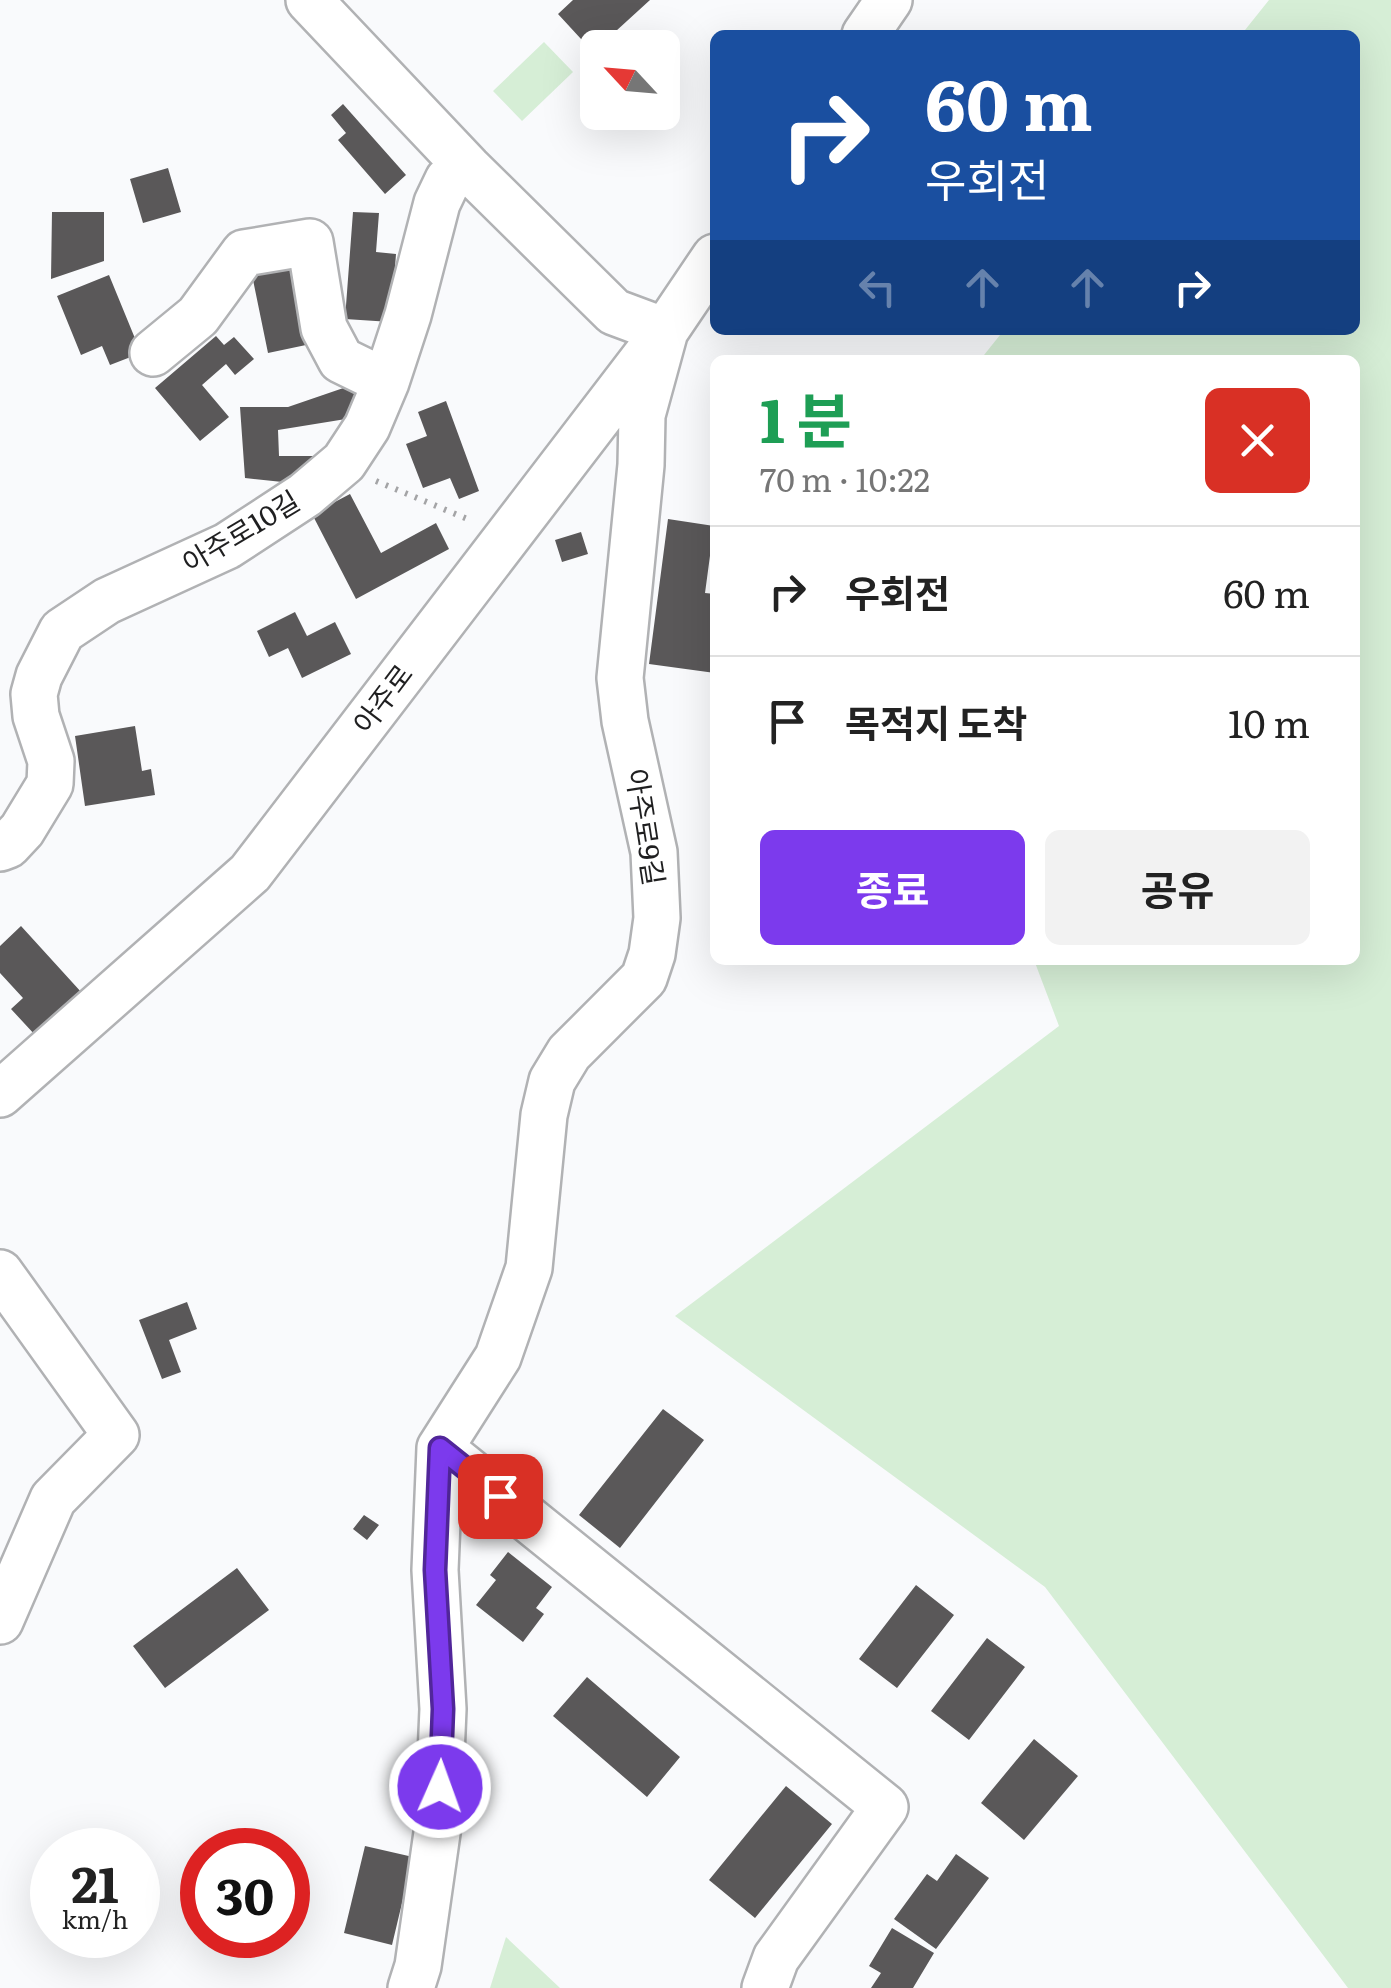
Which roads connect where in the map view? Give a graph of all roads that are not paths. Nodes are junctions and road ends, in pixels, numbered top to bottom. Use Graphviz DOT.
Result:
graph roads {
  1 [pos="308,0"];
  2 [pos="889,0"];
  3 [pos="868,30"];
  4 [pos="468,168"];
  5 [pos="710,265"];
  6 [pos="665,331"];
  7 [pos="154,353"];
  8 [pos="386,382"];
  9 [pos="0,848"];
  10 [pos="0,1094"];
  11 [pos="0,1273"];
  12 [pos="440,1448"];
  13 [pos="0,1622"];
  14 [pos="410,1988"];
  15 [pos="766,1988"];
  1 -- 4 [label="street"];
  2 -- 3 [label="street"];
  4 -- 6 [label="street"];
  4 -- 8 [label="street, 아주로10길"];
  5 -- 6 [label="street, 아주로"];
  6 -- 10 [label="street, 아주로"];
  6 -- 12 [label="street, 아주로9길"];
  7 -- 8 [label="street"];
  8 -- 9 [label="street, 아주로10길"];
  11 -- 13 [label="street"];
  12 -- 14 [label="street"];
  12 -- 15 [label="street"];
}
